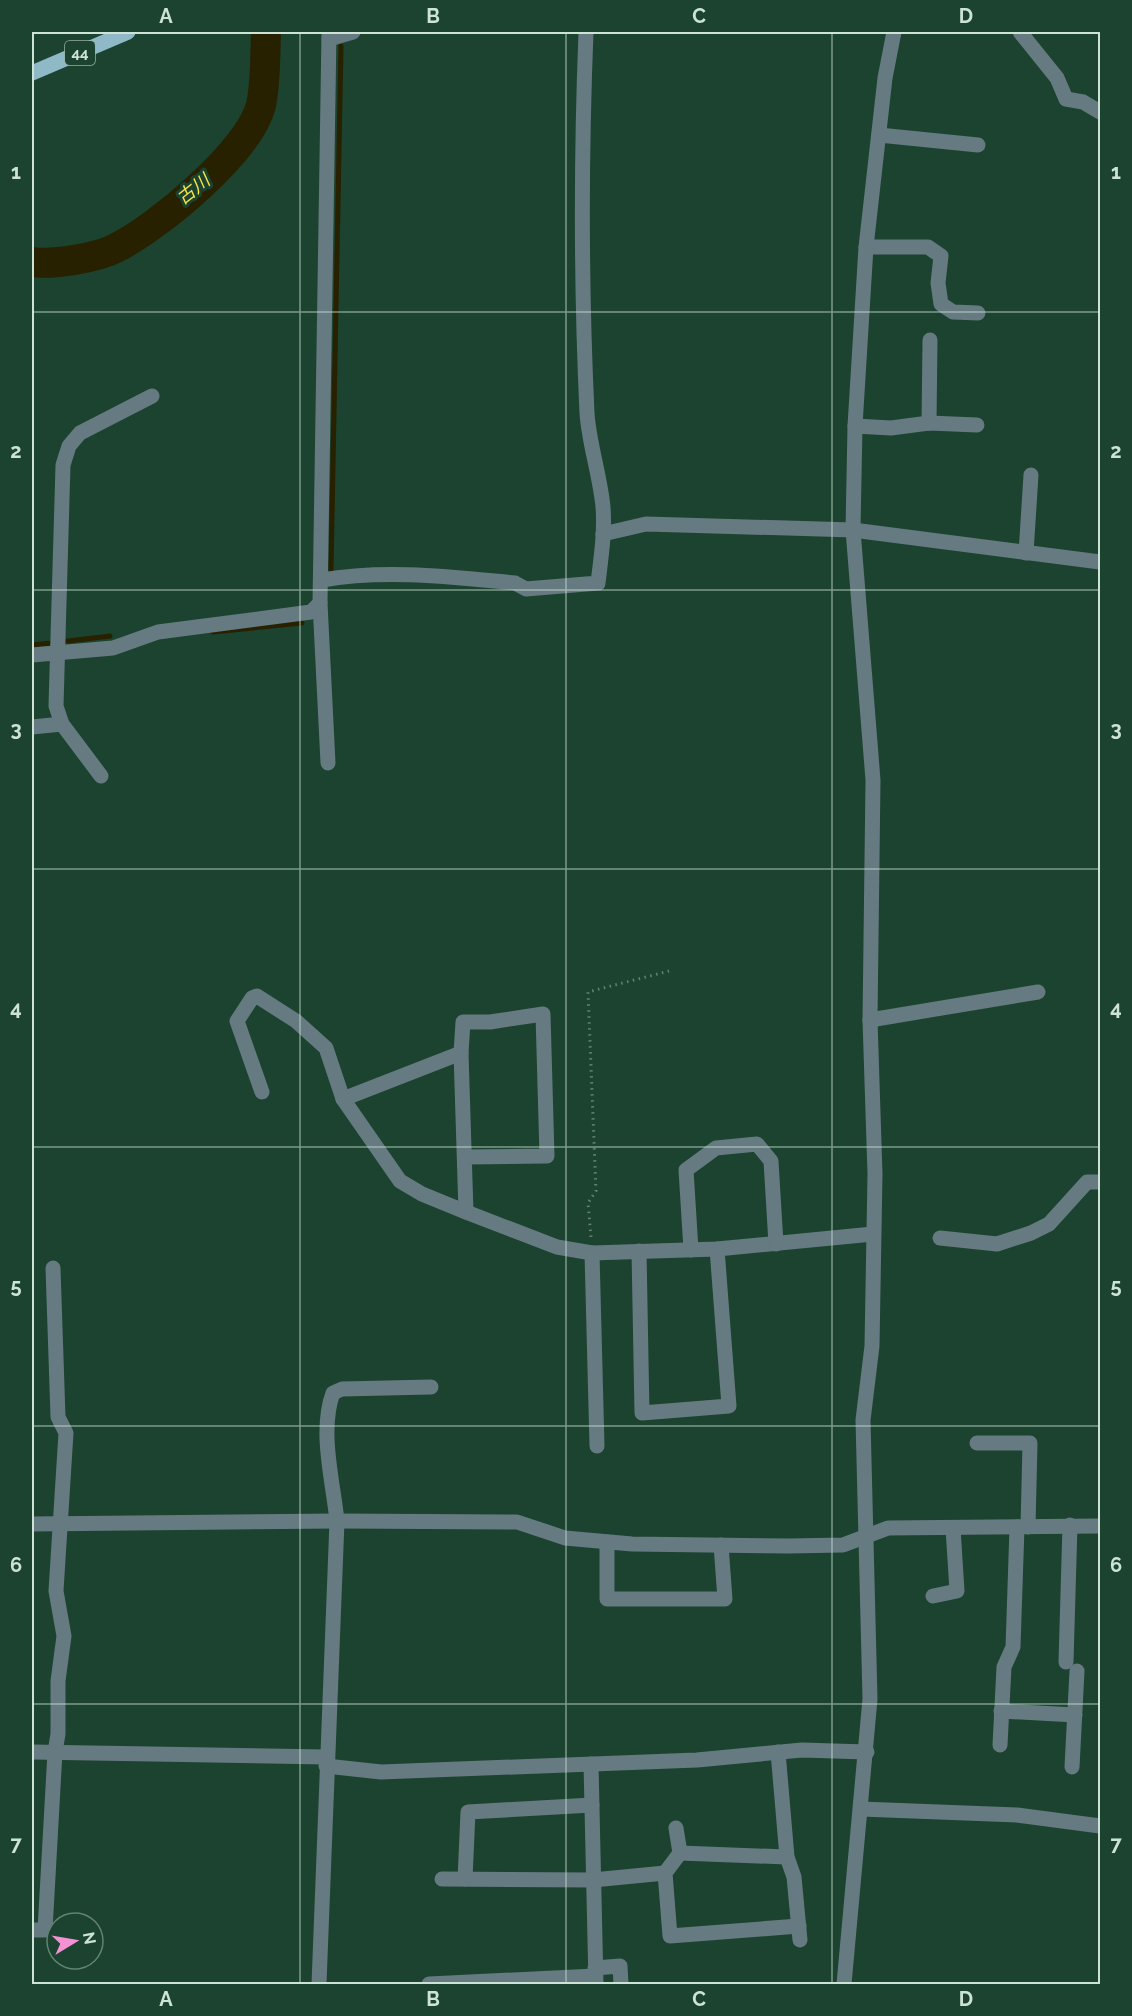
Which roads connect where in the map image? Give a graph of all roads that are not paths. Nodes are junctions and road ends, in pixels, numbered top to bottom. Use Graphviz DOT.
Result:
graph roads {
  1 [pos="128,32"];
  2 [pos="353,32"];
  3 [pos="586,32"];
  4 [pos="894,32"];
  5 [pos="1020,32"];
  6 [pos="329,35"];
  7 [pos="32,73"];
  8 [pos="1101,112"];
  9 [pos="879,135"];
  10 [pos="978,144"];
  11 [pos="866,247"];
  12 [pos="978,313"];
  13 [pos="930,340"];
  14 [pos="152,396"];
  15 [pos="929,423"];
  16 [pos="977,425"];
  17 [pos="855,426"];
  18 [pos="1031,475"];
  19 [pos="853,530"];
  20 [pos="603,534"];
  21 [pos="1026,553"];
  22 [pos="1101,562"];
  23 [pos="322,580"];
  24 [pos="320,603"];
  25 [pos="57,653"];
  26 [pos="32,655"];
  27 [pos="62,724"];
  28 [pos="32,727"];
  29 [pos="328,763"];
  30 [pos="101,776"];
  31 [pos="1038,992"];
  32 [pos="870,1020"];
  33 [pos="461,1053"];
  34 [pos="262,1092"];
  35 [pos="343,1099"];
  36 [pos="466,1157"];
  37 [pos="1101,1182"];
  38 [pos="466,1212"];
  39 [pos="873,1234"];
  40 [pos="940,1238"];
  41 [pos="776,1244"];
  42 [pos="717,1249"];
  43 [pos="692,1250"];
  44 [pos="639,1251"];
  45 [pos="592,1253"];
  46 [pos="53,1268"];
  47 [pos="431,1387"];
  48 [pos="977,1443"];
  49 [pos="597,1446"];
  50 [pos="337,1521"];
  51 [pos="32,1524"];
  52 [pos="61,1524"];
  53 [pos="1070,1525"];
  54 [pos="1101,1526"];
  55 [pos="1022,1527"];
  56 [pos="953,1528"];
  57 [pos="865,1538"];
  58 [pos="608,1542"];
  59 [pos="721,1545"];
  60 [pos="933,1596"];
  61 [pos="1002,1712"];
  62 [pos="1075,1715"];
  63 [pos="1000,1745"];
  64 [pos="32,1752"];
  65 [pos="55,1752"];
  66 [pos="777,1752"];
  67 [pos="867,1752"];
  68 [pos="326,1762"];
  69 [pos="591,1764"];
  70 [pos="1072,1767"];
  71 [pos="592,1805"];
  72 [pos="861,1809"];
  73 [pos="1101,1826"];
  74 [pos="676,1828"];
  75 [pos="680,1853"];
  76 [pos="787,1857"];
  77 [pos="665,1874"];
  78 [pos="442,1879"];
  79 [pos="465,1879"];
  80 [pos="593,1880"];
  81 [pos="32,1930"];
  82 [pos="595,1976"];
  83 [pos="319,1984"];
  84 [pos="429,1984"];
  85 [pos="621,1984"];
  86 [pos="844,1984"];
  1 -- 7 [label="main road, 44"];
  2 -- 6 [label="street"];
  3 -- 20 [label="street"];
  4 -- 9 [label="street"];
  5 -- 8 [label="street"];
  6 -- 23 [label="street"];
  9 -- 10 [label="street"];
  9 -- 11 [label="street"];
  11 -- 12 [label="street"];
  11 -- 17 [label="street"];
  13 -- 15 [label="street"];
  14 -- 25 [label="street"];
  15 -- 16 [label="street"];
  15 -- 17 [label="street"];
  17 -- 19 [label="street"];
  18 -- 21 [label="street"];
  19 -- 20 [label="street"];
  19 -- 21 [label="street"];
  19 -- 32 [label="street"];
  20 -- 23 [label="street"];
  21 -- 22 [label="street"];
  23 -- 24 [label="street"];
  24 -- 25 [label="street"];
  24 -- 29 [label="street"];
  25 -- 26 [label="street"];
  25 -- 27 [label="street"];
  27 -- 28 [label="street"];
  27 -- 30 [label="street"];
  31 -- 32 [label="street"];
  32 -- 39 [label="street"];
  33 -- 35 [label="street"];
  33 -- 36 [label="street"];
  33 -- 36 [label="street"];
  34 -- 35 [label="street"];
  35 -- 38 [label="street"];
  36 -- 38 [label="street"];
  37 -- 40 [label="street"];
  38 -- 45 [label="street"];
  39 -- 41 [label="street"];
  39 -- 57 [label="street"];
  41 -- 42 [label="street"];
  41 -- 43 [label="street"];
  42 -- 43 [label="street"];
  42 -- 44 [label="street"];
  43 -- 44 [label="street"];
  44 -- 45 [label="street"];
  45 -- 49 [label="street"];
  46 -- 52 [label="street"];
  47 -- 50 [label="street"];
  48 -- 55 [label="street"];
  50 -- 52 [label="street"];
  50 -- 58 [label="street"];
  50 -- 68 [label="street"];
  51 -- 52 [label="street"];
  52 -- 65 [label="street"];
  53 -- 54 [label="street"];
  53 -- 55 [label="street"];
  53 -- 62 [label="street"];
  55 -- 56 [label="street"];
  55 -- 61 [label="street"];
  56 -- 57 [label="street"];
  56 -- 60 [label="street"];
  57 -- 59 [label="street"];
  57 -- 67 [label="street"];
  58 -- 59 [label="street"];
  58 -- 59 [label="street"];
  61 -- 62 [label="street"];
  61 -- 63 [label="street"];
  62 -- 70 [label="street"];
  64 -- 65 [label="street"];
  65 -- 68 [label="street"];
  65 -- 81 [label="street"];
  66 -- 67 [label="street"];
  66 -- 69 [label="street"];
  66 -- 76 [label="street"];
  67 -- 72 [label="street"];
  68 -- 69 [label="street"];
  68 -- 83 [label="street"];
  69 -- 71 [label="street"];
  71 -- 79 [label="street"];
  71 -- 80 [label="street"];
  72 -- 73 [label="street"];
  72 -- 86 [label="street"];
  74 -- 75 [label="street"];
  75 -- 76 [label="street"];
  75 -- 77 [label="street"];
  76 -- 77 [label="street"];
  77 -- 80 [label="street"];
  78 -- 79 [label="street"];
  79 -- 80 [label="street"];
  80 -- 82 [label="street"];
  82 -- 84 [label="street"];
  82 -- 85 [label="street"];
}
